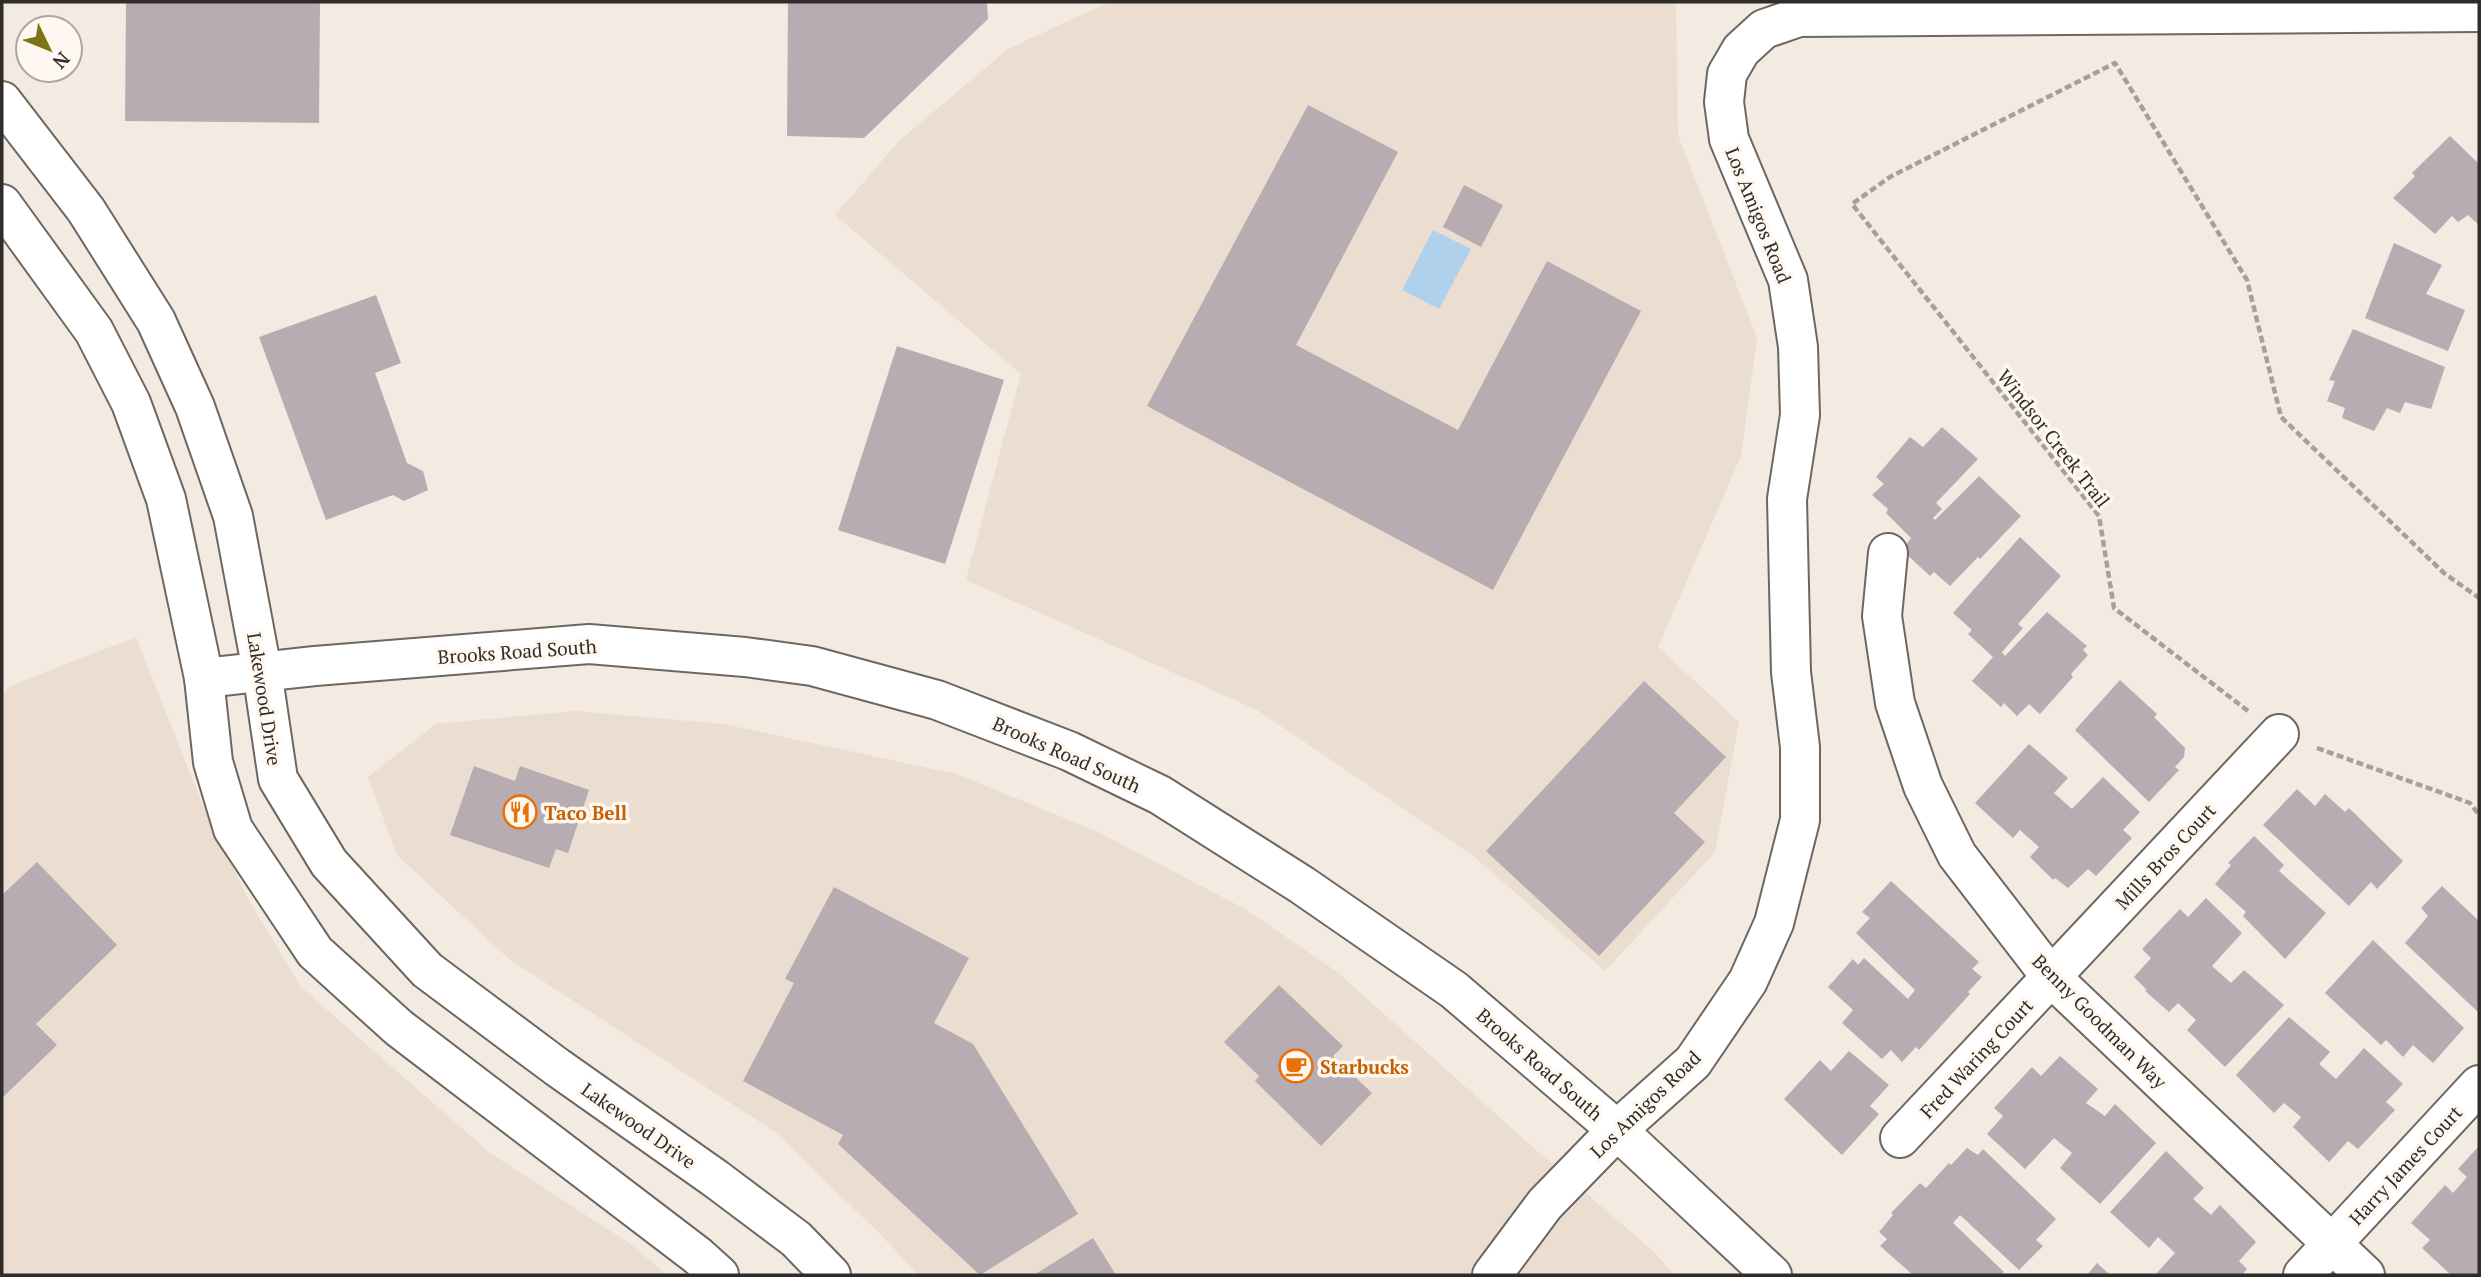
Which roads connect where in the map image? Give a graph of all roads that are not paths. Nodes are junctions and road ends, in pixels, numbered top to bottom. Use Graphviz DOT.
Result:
graph roads {
  1 [pos="2479,12"];
  2 [pos="2,102"];
  3 [pos="2,204"];
  4 [pos="1888,553"];
  5 [pos="262,671"];
  6 [pos="204,678"];
  7 [pos="2279,734"];
  8 [pos="2051,977"];
  9 [pos="2479,1085"];
  10 [pos="1617,1130"];
  11 [pos="1900,1138"];
  12 [pos="2331,1245"];
  13 [pos="719,1275"];
  14 [pos="831,1275"];
  15 [pos="1492,1275"];
  16 [pos="1772,1275"];
  17 [pos="2303,1275"];
  18 [pos="2365,1275"];
  1 -- 10 [label="street, Los Amigos Road"];
  2 -- 5 [label="street, Lakewood Drive"];
  3 -- 6 [label="street"];
  4 -- 8 [label="street, Benny Goodman Way"];
  5 -- 6 [label="street, Brooks Road South"];
  5 -- 10 [label="street, Brooks Road South"];
  5 -- 14 [label="street, Lakewood Drive"];
  6 -- 13 [label="street"];
  7 -- 8 [label="street, Mills Bros Court"];
  8 -- 11 [label="street, Fred Waring Court"];
  8 -- 12 [label="street, Benny Goodman Way"];
  9 -- 12 [label="street, Harry James Court"];
  10 -- 15 [label="street, Los Amigos Road"];
  10 -- 16 [label="street, Brooks Road South"];
  12 -- 17 [label="street, Harry James Court"];
  12 -- 18 [label="street, Benny Goodman Way"];
}
